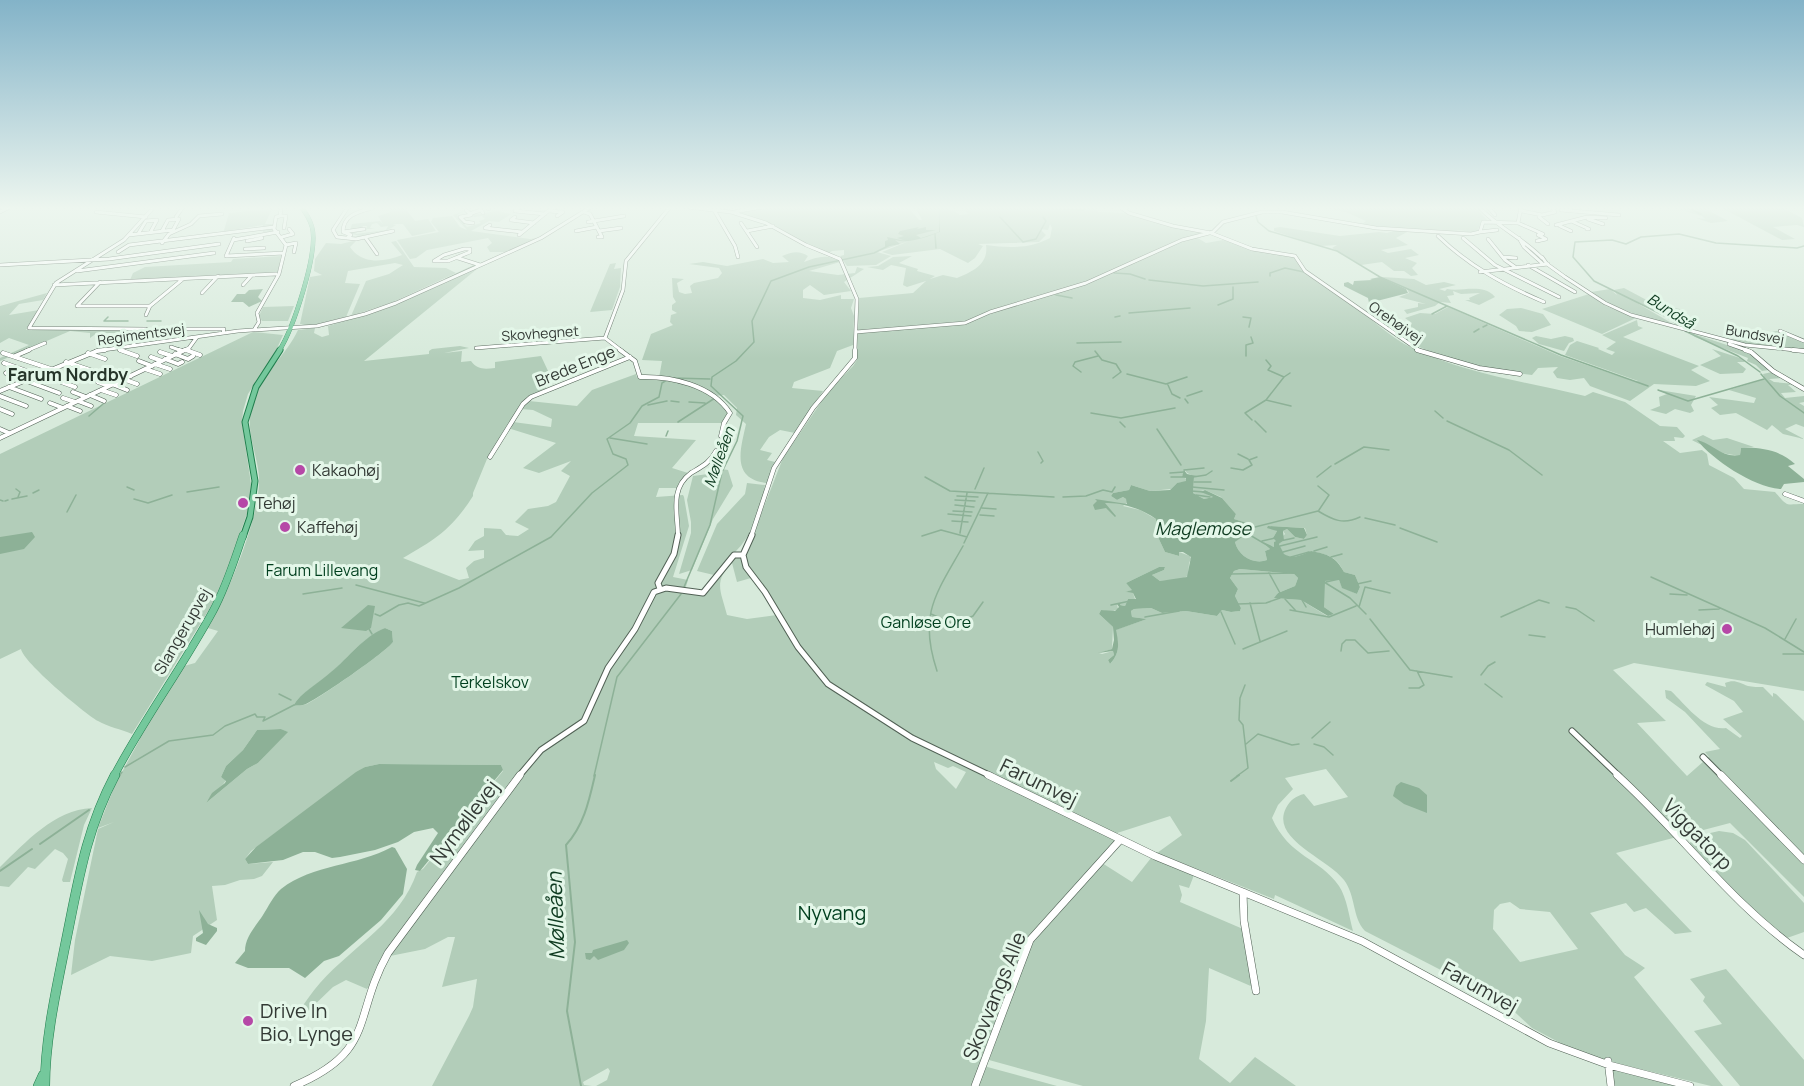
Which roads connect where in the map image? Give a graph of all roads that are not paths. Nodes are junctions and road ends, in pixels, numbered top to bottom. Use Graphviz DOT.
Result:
graph roads {
  1 [pos="106,258"];
  2 [pos="167,258"];
  3 [pos="283,258"];
  4 [pos="311,258"];
  5 [pos="441,258"];
  6 [pos="458,258"];
  7 [pos="496,258"];
  8 [pos="629,258"];
  9 [pos="836,258"];
  10 [pos="1142,258"];
  11 [pos="1296,258"];
  12 [pos="1460,258"];
  13 [pos="1483,258"];
  14 [pos="1503,258"];
  15 [pos="1516,258"];
  16 [pos="1538,258"];
  17 [pos="1542,258"];
  18 [pos="95,259"];
  19 [pos="1546,264"];
  20 [pos="0,265"];
  21 [pos="480,265"];
  22 [pos="1528,265"];
  23 [pos="1515,267"];
  24 [pos="1498,269"];
  25 [pos="74,272"];
  26 [pos="1480,272"];
  27 [pos="276,274"];
  28 [pos="252,275"];
  29 [pos="218,276"];
  30 [pos="184,278"];
  31 [pos="100,282"];
  32 [pos="54,285"];
  33 [pos="243,285"];
  34 [pos="1575,292"];
  35 [pos="202,293"];
  36 [pos="1558,297"];
  37 [pos="1544,302"];
  38 [pos="150,306"];
  39 [pos="146,315"];
  40 [pos="292,328"];
  41 [pos="254,330"];
  42 [pos="1780,331"];
  43 [pos="856,332"];
  44 [pos="223,333"];
  45 [pos="198,337"];
  46 [pos="605,338"];
  47 [pos="1713,338"];
  48 [pos="1804,341"];
  49 [pos="161,342"];
  50 [pos="45,343"];
  51 [pos="133,345"];
  52 [pos="122,347"];
  53 [pos="171,347"];
  54 [pos="476,348"];
  55 [pos="184,350"];
  56 [pos="1804,351"];
  57 [pos="160,352"];
  58 [pos="3,353"];
  59 [pos="88,353"];
  60 [pos="174,355"];
  61 [pos="200,355"];
  62 [pos="15,356"];
  63 [pos="137,356"];
  64 [pos="151,357"];
  65 [pos="193,357"];
  66 [pos="630,357"];
  67 [pos="105,359"];
  68 [pos="164,360"];
  69 [pos="139,361"];
  70 [pos="66,362"];
  71 [pos="182,362"];
  72 [pos="4,363"];
  73 [pos="154,365"];
  74 [pos="18,368"];
  75 [pos="51,369"];
  76 [pos="145,369"];
  77 [pos="170,369"];
  78 [pos="118,371"];
  79 [pos="7,373"];
  80 [pos="99,373"];
  81 [pos="38,374"];
  82 [pos="160,374"];
  83 [pos="1520,374"];
  84 [pos="131,376"];
  85 [pos="109,377"];
  86 [pos="24,380"];
  87 [pos="122,380"];
  88 [pos="98,382"];
  89 [pos="137,384"];
  90 [pos="110,385"];
  91 [pos="9,387"];
  92 [pos="1804,389"];
  93 [pos="101,390"];
  94 [pos="127,390"];
  95 [pos="0,391"];
  96 [pos="59,393"];
  97 [pos="116,395"];
  98 [pos="0,396"];
  99 [pos="88,396"];
  100 [pos="63,398"];
  101 [pos="41,399"];
  102 [pos="104,400"];
  103 [pos="77,401"];
  104 [pos="50,403"];
  105 [pos="26,406"];
  106 [pos="92,406"];
  107 [pos="65,407"];
  108 [pos="0,409"];
  109 [pos="80,411"];
  110 [pos="12,414"];
  111 [pos="0,429"];
  112 [pos="9,433"];
  113 [pos="721,436"];
  114 [pos="0,438"];
  115 [pos="716,451"];
  116 [pos="490,458"];
  117 [pos="1785,494"];
  118 [pos="1804,501"];
  119 [pos="746,545"];
  120 [pos="734,555"];
  121 [pos="743,555"];
  122 [pos="660,589"];
  123 [pos="1572,731"];
  124 [pos="1703,756"];
  125 [pos="1120,840"];
  126 [pos="1804,860"];
  127 [pos="1244,892"];
  128 [pos="1804,956"];
  129 [pos="1256,991"];
  130 [pos="1608,1063"];
  131 [pos="45,1072"];
  132 [pos="38,1086"];
  133 [pos="45,1086"];
  134 [pos="294,1086"];
  135 [pos="975,1086"];
  136 [pos="1611,1086"];
  137 [pos="1690,1086"];
  1 -- 18 [label="street"];
  2 -- 25 [label="street"];
  3 -- 41 [label="street"];
  4 -- 40 [label="main road, Slangerupvej"];
  5 -- 6 [label="street"];
  6 -- 21 [label="street"];
  7 -- 21 [label="street, Regimentsvej"];
  8 -- 46 [label="street"];
  9 -- 43 [label="street"];
  10 -- 43 [label="street"];
  11 -- 83 [label="street, Orehøjvej"];
  12 -- 26 [label="street"];
  13 -- 24 [label="street"];
  14 -- 15 [label="street"];
  14 -- 23 [label="street"];
  16 -- 19 [label="street"];
  17 -- 19 [label="street, Bundsvej"];
  18 -- 20 [label="street"];
  18 -- 25 [label="street"];
  19 -- 22 [label="street"];
  19 -- 47 [label="street, Bundsvej"];
  21 -- 40 [label="street, Regimentsvej"];
  22 -- 23 [label="street"];
  22 -- 34 [label="street"];
  23 -- 24 [label="street"];
  24 -- 26 [label="street"];
  24 -- 36 [label="street"];
  25 -- 32 [label="street"];
  26 -- 37 [label="street"];
  27 -- 28 [label="street"];
  28 -- 29 [label="street"];
  28 -- 33 [label="street"];
  29 -- 30 [label="street"];
  29 -- 35 [label="street"];
  30 -- 31 [label="street"];
  30 -- 38 [label="street"];
  31 -- 32 [label="street"];
  31 -- 38 [label="street"];
  32 -- 51 [label="street"];
  38 -- 39 [label="street"];
  40 -- 41 [label="street, Regimentsvej"];
  40 -- 131 [label="main road, Slangerupvej"];
  41 -- 44 [label="street, Regimentsvej"];
  42 -- 48 [label="street"];
  43 -- 119 [label="street"];
  44 -- 45 [label="street, Regimentsvej"];
  44 -- 49 [label="street"];
  45 -- 49 [label="street, Regimentsvej"];
  45 -- 55 [label="street"];
  46 -- 54 [label="street, Skovhegnet"];
  46 -- 66 [label="street"];
  47 -- 56 [label="street, Bundsvej"];
  47 -- 92 [label="street"];
  49 -- 51 [label="street, Regimentsvej"];
  50 -- 62 [label="street"];
  51 -- 52 [label="street, Regimentsvej"];
  52 -- 59 [label="street, Regimentsvej"];
  52 -- 63 [label="street"];
  53 -- 55 [label="street"];
  55 -- 60 [label="street"];
  55 -- 61 [label="street"];
  57 -- 60 [label="street"];
  58 -- 62 [label="street"];
  59 -- 67 [label="street"];
  59 -- 70 [label="street, Regimentsvej"];
  60 -- 65 [label="street"];
  60 -- 68 [label="street"];
  62 -- 75 [label="street"];
  64 -- 68 [label="street"];
  66 -- 113 [label="street"];
  66 -- 116 [label="street, Brede Enge"];
  68 -- 71 [label="street"];
  68 -- 73 [label="street"];
  69 -- 73 [label="street"];
  70 -- 75 [label="street, Regimentsvej"];
  70 -- 80 [label="street"];
  72 -- 74 [label="street"];
  73 -- 76 [label="street"];
  73 -- 77 [label="street"];
  74 -- 79 [label="street"];
  74 -- 81 [label="street"];
  75 -- 81 [label="street, Regimentsvej"];
  76 -- 82 [label="street"];
  76 -- 84 [label="street"];
  78 -- 84 [label="street"];
  81 -- 86 [label="street, Regimentsvej"];
  81 -- 99 [label="street"];
  84 -- 87 [label="street"];
  85 -- 87 [label="street"];
  86 -- 91 [label="street, Regimentsvej"];
  86 -- 96 [label="street"];
  87 -- 89 [label="street"];
  87 -- 90 [label="street"];
  88 -- 90 [label="street"];
  90 -- 93 [label="street"];
  90 -- 94 [label="street"];
  91 -- 95 [label="street, Regimentsvej"];
  91 -- 101 [label="street"];
  93 -- 97 [label="street"];
  93 -- 99 [label="street"];
  98 -- 105 [label="street"];
  99 -- 102 [label="street"];
  99 -- 103 [label="street"];
  100 -- 103 [label="street"];
  103 -- 106 [label="street"];
  103 -- 107 [label="street"];
  104 -- 107 [label="street"];
  107 -- 109 [label="street"];
  107 -- 112 [label="street"];
  108 -- 110 [label="street"];
  111 -- 112 [label="street"];
  112 -- 114 [label="street"];
  115 -- 122 [label="street, Nymøllevej"];
  117 -- 118 [label="street"];
  119 -- 120 [label="street"];
  119 -- 121 [label="street"];
  120 -- 121 [label="street"];
  120 -- 122 [label="street"];
  121 -- 125 [label="street, Farumvej"];
  122 -- 134 [label="street, Nymøllevej"];
  123 -- 128 [label="street, Viggatorp"];
  124 -- 126 [label="street"];
  125 -- 127 [label="street, Farumvej"];
  125 -- 135 [label="street, Skovvangs Alle"];
  127 -- 129 [label="street"];
  127 -- 130 [label="street, Farumvej"];
  130 -- 136 [label="street"];
  130 -- 137 [label="street, Farumvej"];
  131 -- 132 [label="main road, Slangerupvej"];
  131 -- 133 [label="main road, Slangerupvej"];
}
